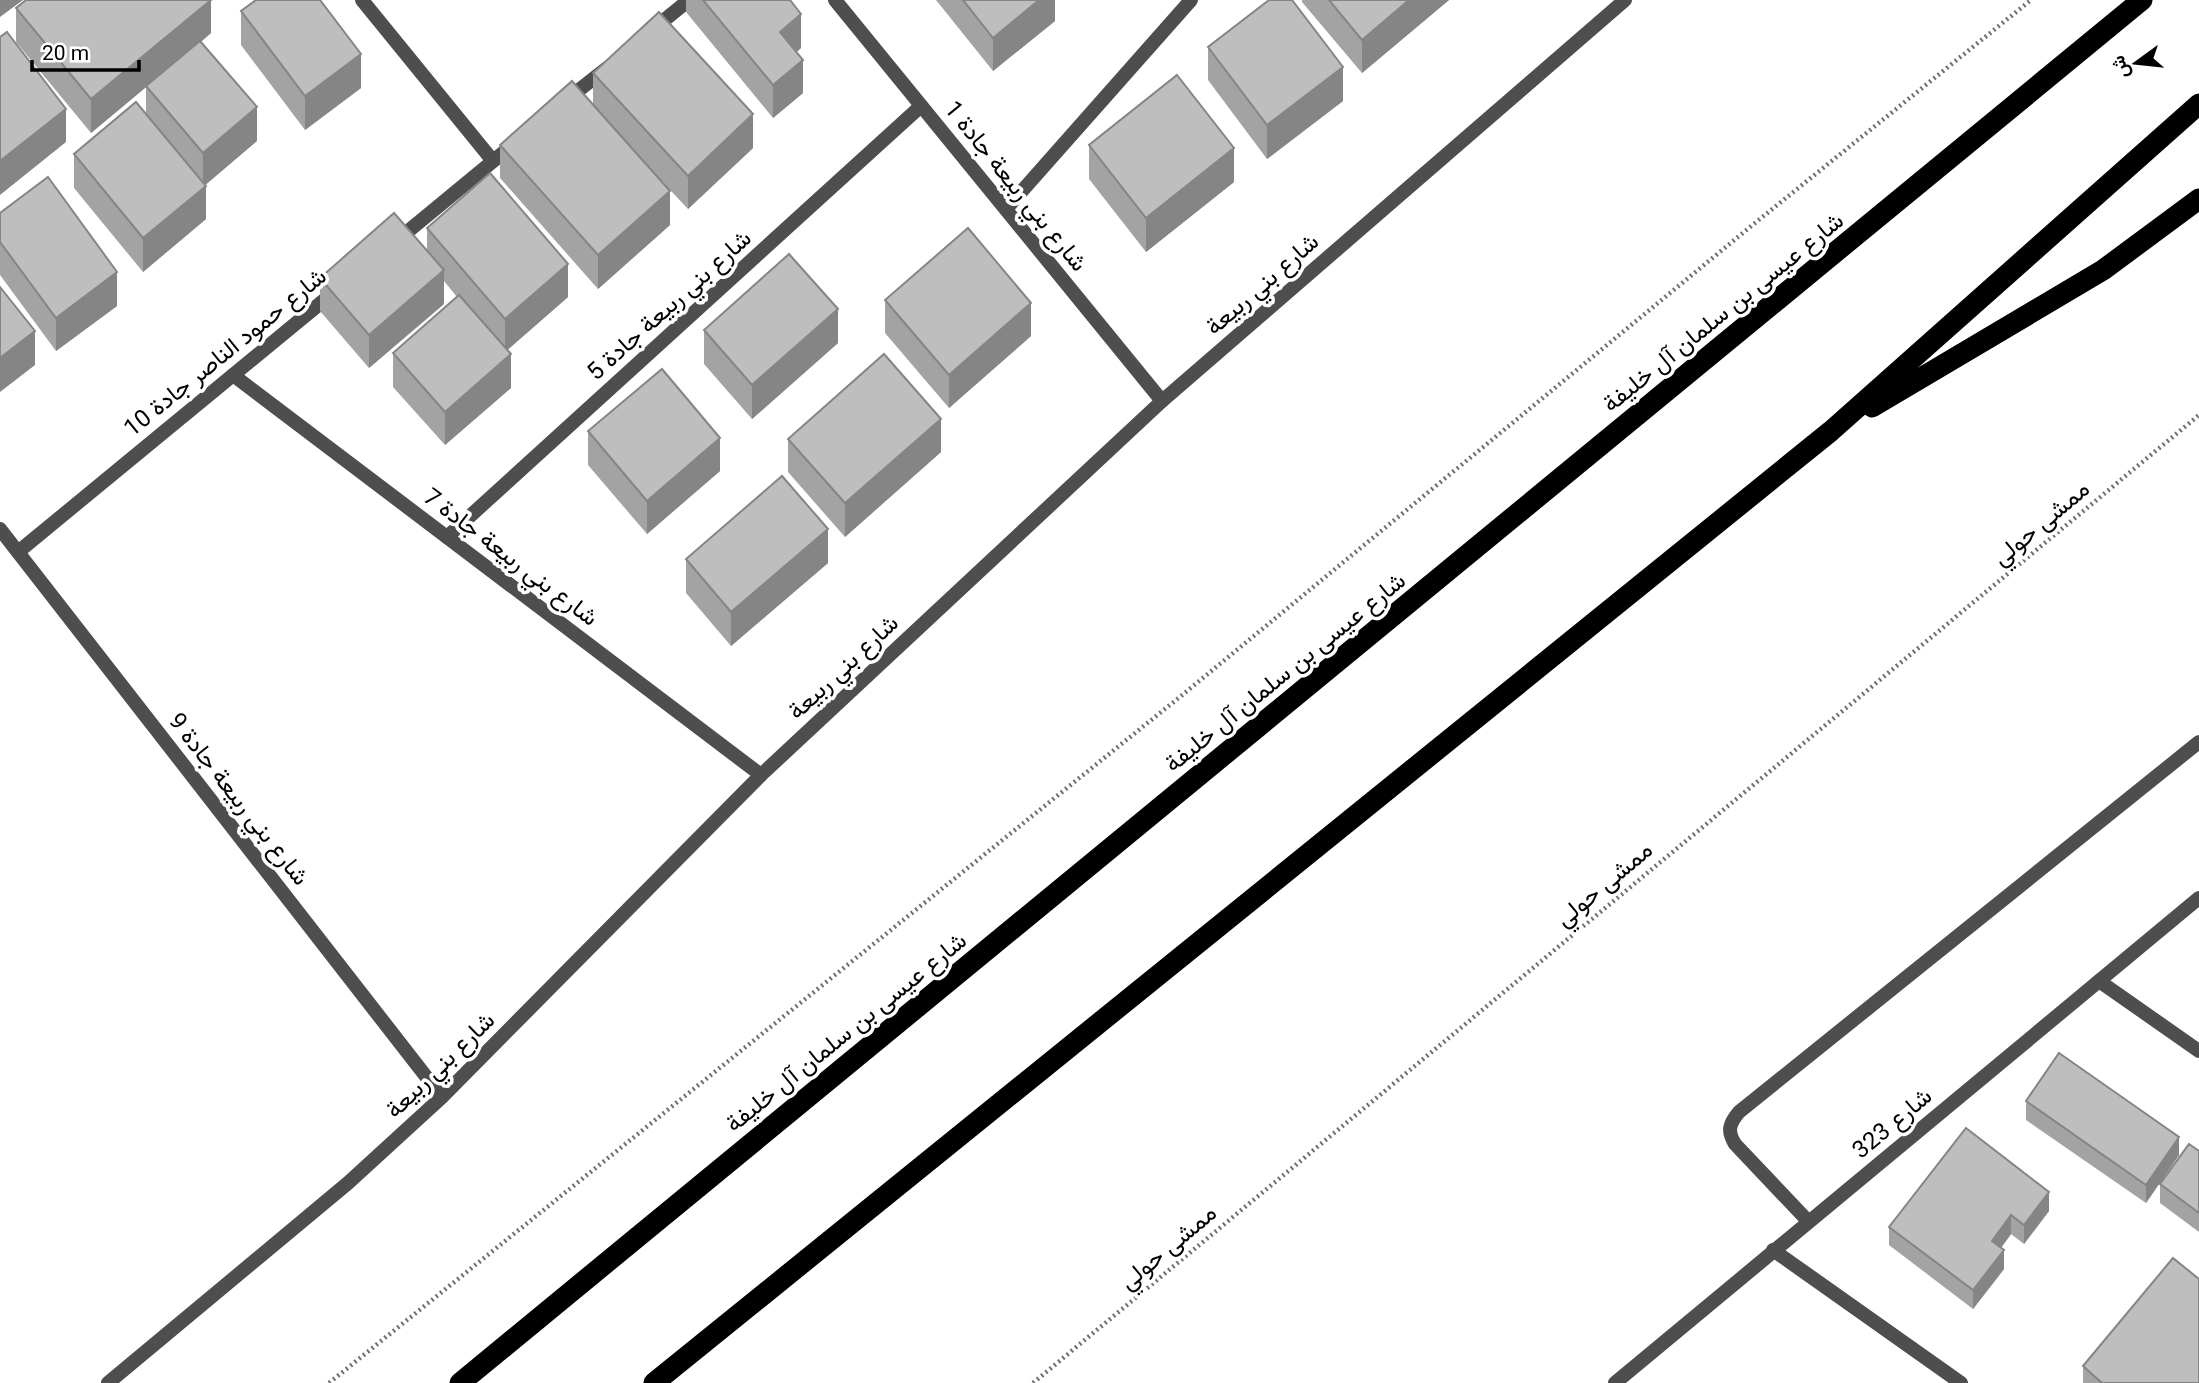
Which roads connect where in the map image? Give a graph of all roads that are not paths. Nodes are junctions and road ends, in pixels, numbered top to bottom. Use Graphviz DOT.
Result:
graph roads {
  1 [pos="362,0"];
  2 [pos="689,0"];
  3 [pos="835,0"];
  4 [pos="1191,0"];
  5 [pos="1625,0"];
  6 [pos="2130,0"];
  7 [pos="2142,0"];
  8 [pos="2092,42"];
  9 [pos="637,43"];
  10 [pos="617,60"];
  11 [pos="2199,104"];
  12 [pos="921,106"];
  13 [pos="555,110"];
  14 [pos="524,136"];
  15 [pos="493,161"];
  16 [pos="2199,199"];
  17 [pos="1006,209"];
  18 [pos="379,256"];
  19 [pos="347,281"];
  20 [pos="233,375"];
  21 [pos="1162,401"];
  22 [pos="1831,432"];
  23 [pos="0,529"];
  24 [pos="447,537"];
  25 [pos="18,552"];
  26 [pos="2199,742"];
  27 [pos="761,775"];
  28 [pos="2199,898"];
  29 [pos="2099,981"];
  30 [pos="2199,1051"];
  31 [pos="442,1097"];
  32 [pos="1808,1221"];
  33 [pos="1773,1251"];
  34 [pos="108,1383"];
  35 [pos="460,1383"];
  36 [pos="654,1383"];
  37 [pos="1615,1383"];
  38 [pos="1961,1383"];
  1 -- 15 [label="street"];
  2 -- 9 [label="street"];
  3 -- 12 [label="street, شارع بني ربيعة جادة 1"];
  4 -- 17 [label="street"];
  5 -- 21 [label="street, شارع بني ربيعة"];
  6 -- 8 [label="highway"];
  7 -- 8 [label="highway, شارع عيسى بن سلمان آل خليفة"];
  8 -- 35 [label="highway, شارع عيسى بن سلمان آل خليفة"];
  10 -- 13 [label="street"];
  11 -- 22 [label="highway"];
  12 -- 17 [label="street, شارع بني ربيعة جادة 1"];
  12 -- 24 [label="street, شارع بني ربيعة جادة 5"];
  14 -- 15 [label="street"];
  15 -- 18 [label="street"];
  16 -- 22 [label="highway"];
  17 -- 21 [label="street, شارع بني ربيعة جادة 1"];
  19 -- 20 [label="street, شارع حمود الناصر جادة 10"];
  20 -- 24 [label="street, شارع بني ربيعة جادة 7"];
  20 -- 25 [label="street, شارع حمود الناصر جادة 10"];
  21 -- 27 [label="street, شارع بني ربيعة"];
  22 -- 36 [label="highway"];
  23 -- 25 [label="street, شارع بني ربيعة جادة 9"];
  24 -- 27 [label="street, شارع بني ربيعة جادة 7"];
  25 -- 31 [label="street, شارع بني ربيعة جادة 9"];
  26 -- 32 [label="street"];
  27 -- 31 [label="street, شارع بني ربيعة"];
  28 -- 29 [label="street, شارع 323"];
  29 -- 30 [label="street"];
  29 -- 32 [label="street, شارع 323"];
  31 -- 34 [label="street, شارع بني ربيعة"];
  32 -- 33 [label="street, شارع 323"];
  33 -- 37 [label="street, شارع 323"];
  33 -- 38 [label="street"];
}
